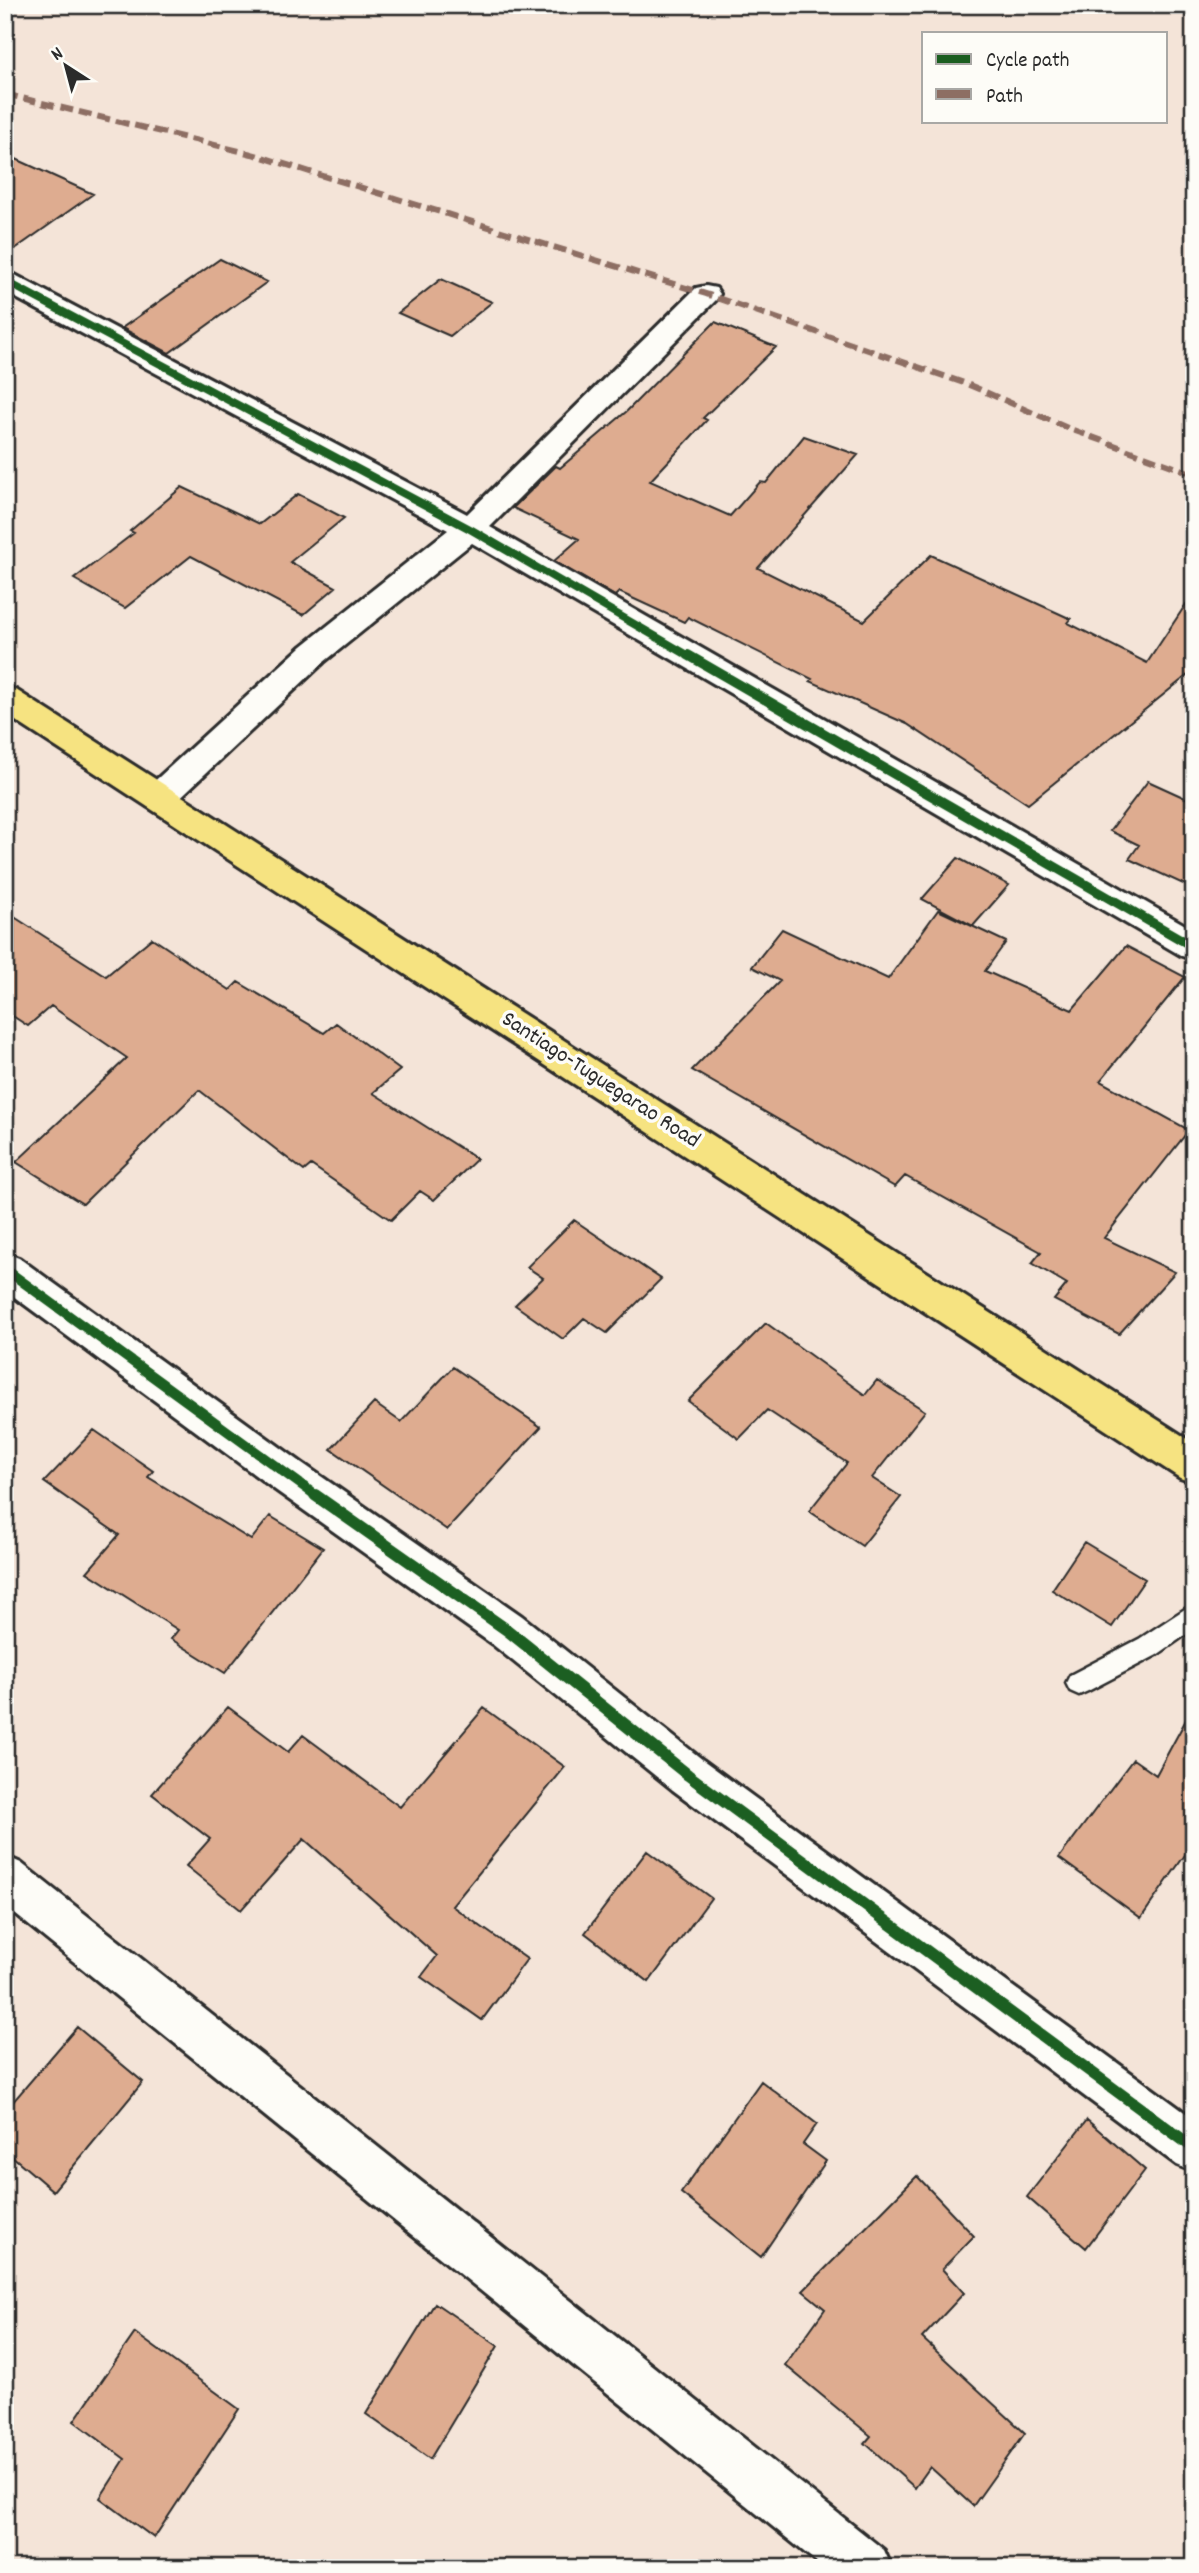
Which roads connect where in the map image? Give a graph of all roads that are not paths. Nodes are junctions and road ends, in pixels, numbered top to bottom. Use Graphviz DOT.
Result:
graph roads {
  1 [pos="5,281"];
  2 [pos="706,294"];
  3 [pos="470,529"];
  4 [pos="5,698"];
  5 [pos="159,797"];
  6 [pos="1194,947"];
  7 [pos="5,1269"];
  8 [pos="1194,1465"];
  9 [pos="1194,1614"];
  10 [pos="1079,1683"];
  11 [pos="5,1878"];
  12 [pos="1194,2148"];
  13 [pos="866,2568"];
  1 -- 3 [label="street"];
  2 -- 3 [label="street"];
  3 -- 5 [label="street"];
  3 -- 6 [label="street"];
  4 -- 5 [label="highway, Santiago-Tuguegarao Road"];
  5 -- 8 [label="highway, Santiago-Tuguegarao Road"];
  7 -- 12 [label="street"];
  9 -- 10 [label="lane"];
  11 -- 13 [label="street"];
}
